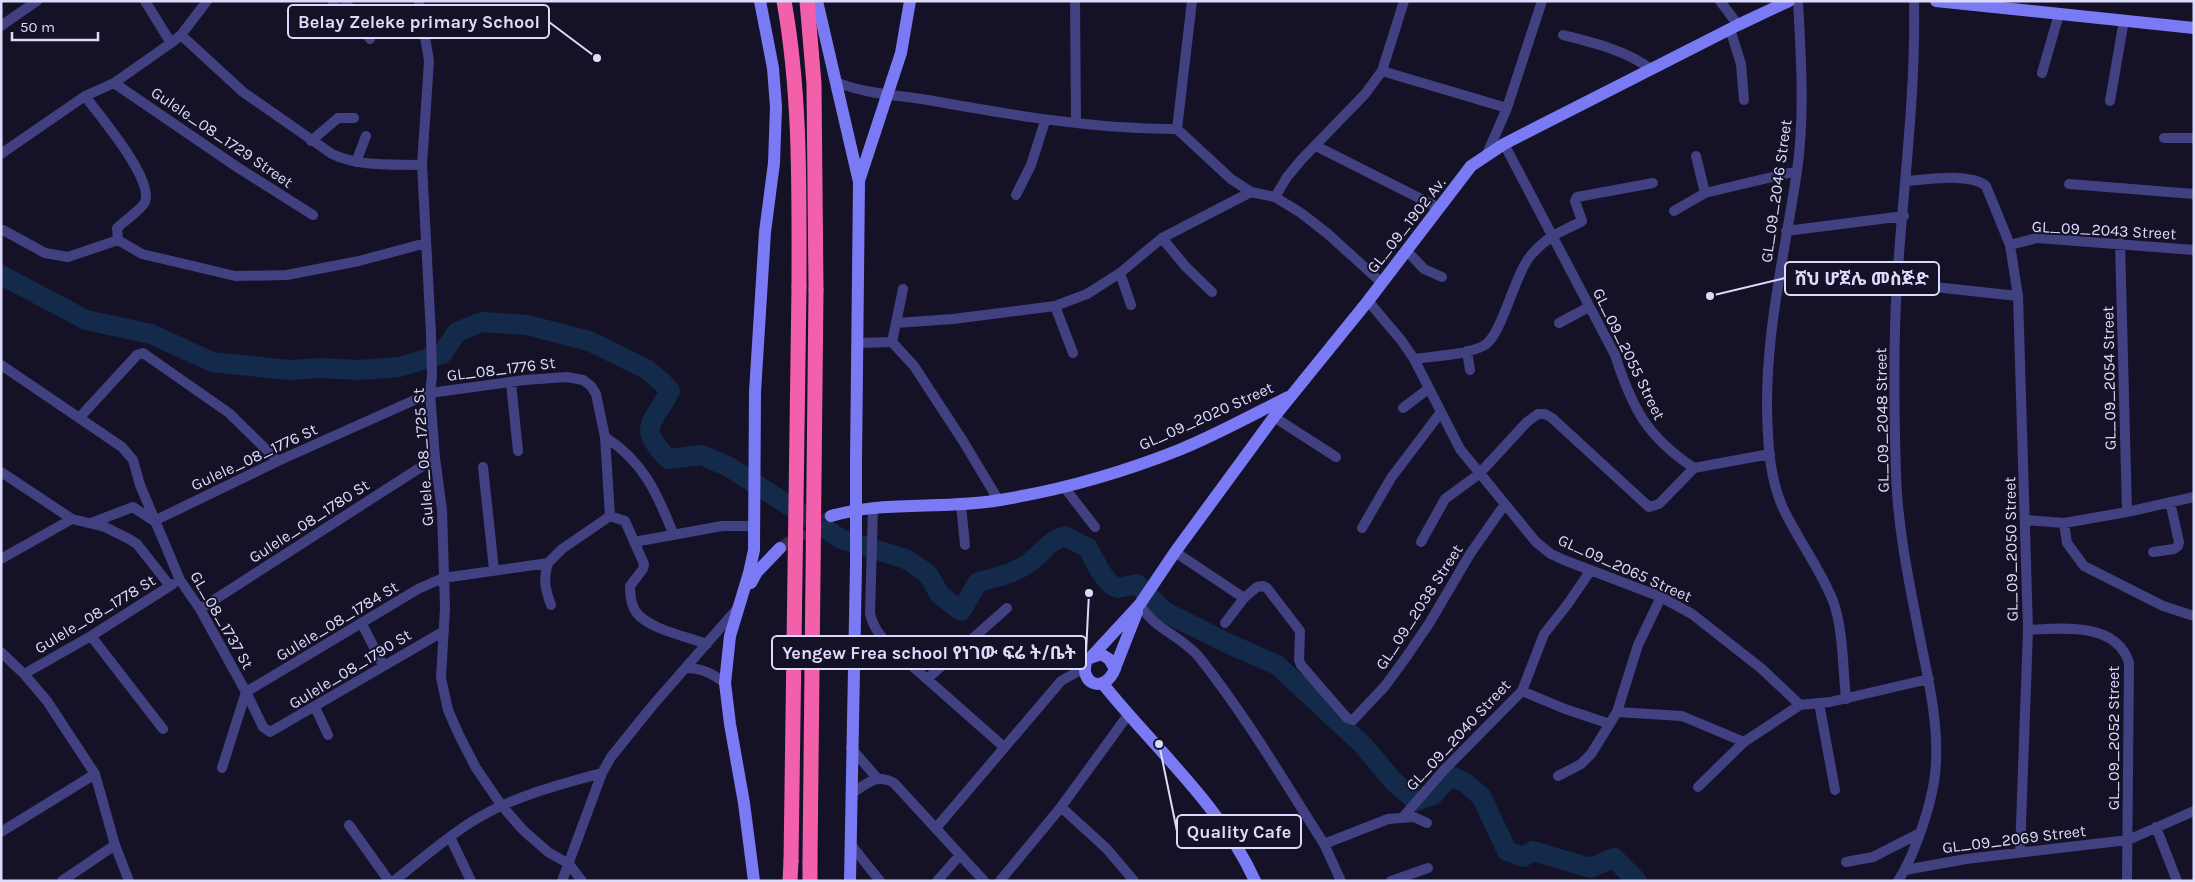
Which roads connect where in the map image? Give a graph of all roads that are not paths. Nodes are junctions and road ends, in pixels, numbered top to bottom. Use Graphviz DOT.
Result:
graph roads {
  1 [pos="37,1"];
  2 [pos="146,1"];
  3 [pos="207,1"];
  4 [pos="335,1"];
  5 [pos="345,1"];
  6 [pos="419,1"];
  7 [pos="760,1"];
  8 [pos="784,1"];
  9 [pos="818,1"];
  10 [pos="910,1"];
  11 [pos="1076,1"];
  12 [pos="1192,1"];
  13 [pos="1404,1"];
  14 [pos="1542,1"];
  15 [pos="1720,1"];
  16 [pos="1789,1"];
  17 [pos="1798,1"];
  18 [pos="1914,1"];
  19 [pos="1936,1"];
  20 [pos="807,6"];
  21 [pos="2059,14"];
  22 [pos="2124,20"];
  23 [pos="1,26"];
  24 [pos="1734,27"];
  25 [pos="2194,28"];
  26 [pos="318,29"];
  27 [pos="181,35"];
  28 [pos="1563,35"];
  29 [pos="370,39"];
  30 [pos="171,43"];
  31 [pos="1651,69"];
  32 [pos="1382,71"];
  33 [pos="2042,73"];
  34 [pos="114,82"];
  35 [pos="836,82"];
  36 [pos="889,94"];
  37 [pos="86,96"];
  38 [pos="1744,100"];
  39 [pos="2110,101"];
  40 [pos="1507,108"];
  41 [pos="354,118"];
  42 [pos="1045,121"];
  43 [pos="1076,123"];
  44 [pos="1177,129"];
  45 [pos="366,136"];
  46 [pos="2164,138"];
  47 [pos="2194,138"];
  48 [pos="312,141"];
  49 [pos="1504,144"];
  50 [pos="1316,146"];
  51 [pos="1,154"];
  52 [pos="1487,154"];
  53 [pos="1696,156"];
  54 [pos="356,162"];
  55 [pos="422,165"];
  56 [pos="1797,171"];
  57 [pos="1906,180"];
  58 [pos="859,182"];
  59 [pos="1652,183"];
  60 [pos="2069,184"];
  61 [pos="1251,192"];
  62 [pos="1705,193"];
  63 [pos="2194,194"];
  64 [pos="1016,195"];
  65 [pos="1275,197"];
  66 [pos="1439,208"];
  67 [pos="1674,211"];
  68 [pos="313,215"];
  69 [pos="1904,216"];
  70 [pos="3,230"];
  71 [pos="1786,232"];
  72 [pos="1552,235"];
  73 [pos="1162,238"];
  74 [pos="118,240"];
  75 [pos="426,242"];
  76 [pos="2120,243"];
  77 [pos="2010,246"];
  78 [pos="2194,250"];
  79 [pos="1407,251"];
  80 [pos="1120,273"];
  81 [pos="1442,277"];
  82 [pos="1382,283"];
  83 [pos="1897,283"];
  84 [pos="903,289"];
  85 [pos="1212,292"];
  86 [pos="2018,296"];
  87 [pos="1368,301"];
  88 [pos="1131,305"];
  89 [pos="1054,306"];
  90 [pos="1589,306"];
  91 [pos="896,323"];
  92 [pos="1559,323"];
  93 [pos="892,342"];
  94 [pos="857,344"];
  95 [pos="1467,351"];
  96 [pos="1073,353"];
  97 [pos="1414,359"];
  98 [pos="1,365"];
  99 [pos="1470,370"];
  100 [pos="510,382"];
  101 [pos="1428,389"];
  102 [pos="430,393"];
  103 [pos="1290,396"];
  104 [pos="1403,408"];
  105 [pos="1441,412"];
  106 [pos="1274,416"];
  107 [pos="80,417"];
  108 [pos="605,437"];
  109 [pos="518,451"];
  110 [pos="1770,454"];
  111 [pos="1336,457"];
  112 [pos="435,458"];
  113 [pos="278,461"];
  114 [pos="483,467"];
  115 [pos="1694,468"];
  116 [pos="1,472"];
  117 [pos="1479,474"];
  118 [pos="1064,487"];
  119 [pos="2194,497"];
  120 [pos="999,501"];
  121 [pos="2170,502"];
  122 [pos="1505,504"];
  123 [pos="961,505"];
  124 [pos="873,507"];
  125 [pos="2127,512"];
  126 [pos="610,516"];
  127 [pos="831,516"];
  128 [pos="72,518"];
  129 [pos="2026,520"];
  130 [pos="154,521"];
  131 [pos="91,523"];
  132 [pos="2064,523"];
  133 [pos="754,526"];
  134 [pos="1095,527"];
  135 [pos="1362,528"];
  136 [pos="673,533"];
  137 [pos="634,542"];
  138 [pos="1421,542"];
  139 [pos="965,545"];
  140 [pos="780,548"];
  141 [pos="754,550"];
  142 [pos="1175,552"];
  143 [pos="2153,552"];
  144 [pos="769,558"];
  145 [pos="1,559"];
  146 [pos="548,563"];
  147 [pos="494,570"];
  148 [pos="1591,570"];
  149 [pos="443,578"];
  150 [pos="180,580"];
  151 [pos="170,586"];
  152 [pos="1662,597"];
  153 [pos="1244,598"];
  154 [pos="1140,604"];
  155 [pos="551,605"];
  156 [pos="1007,608"];
  157 [pos="200,609"];
  158 [pos="737,610"];
  159 [pos="2194,616"];
  160 [pos="1226,623"];
  161 [pos="362,624"];
  162 [pos="2028,630"];
  163 [pos="444,631"];
  164 [pos="91,636"];
  165 [pos="706,644"];
  166 [pos="1,652"];
  167 [pos="1092,656"];
  168 [pos="384,665"];
  169 [pos="691,668"];
  170 [pos="1084,668"];
  171 [pos="1114,669"];
  172 [pos="24,674"];
  173 [pos="927,679"];
  174 [pos="1928,679"];
  175 [pos="725,682"];
  176 [pos="1103,684"];
  177 [pos="1522,691"];
  178 [pos="246,692"];
  179 [pos="1846,699"];
  180 [pos="1819,703"];
  181 [pos="1800,705"];
  182 [pos="315,707"];
  183 [pos="1617,712"];
  184 [pos="1128,715"];
  185 [pos="1610,724"];
  186 [pos="162,729"];
  187 [pos="270,732"];
  188 [pos="328,736"];
  189 [pos="1744,742"];
  190 [pos="1004,747"];
  191 [pos="851,748"];
  192 [pos="222,768"];
  193 [pos="602,773"];
  194 [pos="94,774"];
  195 [pos="1558,776"];
  196 [pos="877,778"];
  197 [pos="1698,787"];
  198 [pos="1835,790"];
  199 [pos="852,793"];
  200 [pos="502,806"];
  201 [pos="1061,807"];
  202 [pos="2194,811"];
  203 [pos="1403,817"];
  204 [pos="1427,822"];
  205 [pos="349,826"];
  206 [pos="2156,827"];
  207 [pos="936,828"];
  208 [pos="1,832"];
  209 [pos="1920,833"];
  210 [pos="450,837"];
  211 [pos="2128,840"];
  212 [pos="1324,844"];
  213 [pos="115,845"];
  214 [pos="852,846"];
  215 [pos="2020,852"];
  216 [pos="960,855"];
  217 [pos="1846,862"];
  218 [pos="569,864"];
  219 [pos="1428,868"];
  220 [pos="1905,870"];
  221 [pos="62,881"];
  222 [pos="129,881"];
  223 [pos="389,881"];
  224 [pos="394,881"];
  225 [pos="471,881"];
  226 [pos="562,881"];
  227 [pos="582,881"];
  228 [pos="754,881"];
  229 [pos="790,881"];
  230 [pos="810,881"];
  231 [pos="850,881"];
  232 [pos="880,881"];
  233 [pos="937,881"];
  234 [pos="984,881"];
  235 [pos="1000,881"];
  236 [pos="1134,881"];
  237 [pos="1255,881"];
  238 [pos="1341,881"];
  239 [pos="1391,881"];
  240 [pos="1898,881"];
  241 [pos="2127,881"];
  242 [pos="2177,881"];
  1 -- 23 [label="street"];
  2 -- 30 [label="street"];
  3 -- 27 [label="street"];
  4 -- 26 [label="street"];
  5 -- 29 [label="street"];
  6 -- 55 [label="street, Gulele_08_1725 St"];
  7 -- 133 [label="street"];
  8 -- 229 [label="highway, bridge"];
  9 -- 35 [label="street"];
  10 -- 36 [label="street"];
  11 -- 43 [label="street"];
  12 -- 44 [label="street"];
  13 -- 32 [label="street"];
  14 -- 40 [label="street"];
  15 -- 24 [label="street"];
  16 -- 24 [label="street, GL_09_1902 Av."];
  17 -- 56 [label="street, GL_09_2046 Street"];
  18 -- 57 [label="street, GL_09_2048 Street"];
  19 -- 21 [label="street"];
  20 -- 230 [label="highway, bridge"];
  21 -- 22 [label="street"];
  21 -- 33 [label="street"];
  22 -- 25 [label="street"];
  22 -- 39 [label="street"];
  24 -- 31 [label="street, GL_09_1902 Av."];
  24 -- 38 [label="street"];
  27 -- 30 [label="street"];
  27 -- 48 [label="street"];
  28 -- 31 [label="street"];
  30 -- 34 [label="street"];
  31 -- 49 [label="street, GL_09_1902 Av."];
  32 -- 40 [label="street"];
  32 -- 50 [label="street"];
  34 -- 37 [label="street"];
  34 -- 68 [label="street, Gulele_08_1729 Street"];
  35 -- 36 [label="street"];
  35 -- 58 [label="street"];
  36 -- 42 [label="street"];
  36 -- 58 [label="street"];
  37 -- 51 [label="street"];
  37 -- 74 [label="street"];
  40 -- 52 [label="street"];
  41 -- 48 [label="street"];
  42 -- 43 [label="street"];
  42 -- 64 [label="street"];
  43 -- 44 [label="street"];
  44 -- 61 [label="street"];
  45 -- 54 [label="street"];
  46 -- 47 [label="street"];
  48 -- 54 [label="street"];
  49 -- 52 [label="street, GL_09_1902 Av."];
  49 -- 72 [label="street, GL_09_2055 Street"];
  50 -- 65 [label="street"];
  50 -- 66 [label="street"];
  52 -- 66 [label="street, GL_09_1902 Av."];
  53 -- 62 [label="street"];
  54 -- 55 [label="street"];
  55 -- 75 [label="street, Gulele_08_1725 St"];
  56 -- 62 [label="street"];
  56 -- 71 [label="street, GL_09_2046 Street"];
  57 -- 69 [label="street, GL_09_2048 Street"];
  57 -- 77 [label="street, GL_09_2043 Street"];
  58 -- 94 [label="street"];
  59 -- 72 [label="street"];
  60 -- 63 [label="street"];
  61 -- 65 [label="street"];
  61 -- 73 [label="street"];
  62 -- 67 [label="street"];
  65 -- 82 [label="street"];
  66 -- 79 [label="street, GL_09_1902 Av."];
  69 -- 71 [label="street"];
  69 -- 83 [label="street, GL_09_2048 Street"];
  70 -- 74 [label="street"];
  71 -- 110 [label="street, GL_09_2046 Street"];
  72 -- 90 [label="street, GL_09_2055 Street"];
  72 -- 95 [label="street"];
  73 -- 80 [label="street"];
  73 -- 85 [label="street"];
  74 -- 75 [label="street"];
  75 -- 102 [label="street, Gulele_08_1725 St"];
  76 -- 77 [label="street, GL_09_2043 Street"];
  76 -- 78 [label="street, GL_09_2043 Street"];
  76 -- 125 [label="street, GL_09_2054 Street"];
  77 -- 86 [label="street, GL_09_2050 Street"];
  79 -- 81 [label="street"];
  79 -- 82 [label="street, GL_09_1902 Av."];
  80 -- 88 [label="street"];
  80 -- 89 [label="street"];
  82 -- 87 [label="street, GL_09_1902 Av."];
  83 -- 86 [label="street"];
  83 -- 174 [label="street, GL_09_2048 Street"];
  84 -- 91 [label="street"];
  86 -- 129 [label="street, GL_09_2050 Street"];
  87 -- 97 [label="street, GL_09_2065 Street"];
  87 -- 103 [label="street, GL_09_1902 Av."];
  89 -- 91 [label="street"];
  89 -- 96 [label="street"];
  90 -- 92 [label="street"];
  90 -- 115 [label="street, GL_09_2055 Street"];
  91 -- 93 [label="street"];
  93 -- 94 [label="street"];
  93 -- 120 [label="street"];
  94 -- 191 [label="street, bridge"];
  95 -- 97 [label="street"];
  95 -- 99 [label="street"];
  97 -- 101 [label="street, GL_09_2065 Street"];
  98 -- 107 [label="street, GL_08_1737 St"];
  100 -- 102 [label="street, GL_08_1776 St"];
  100 -- 108 [label="street, GL_08_1776 St"];
  100 -- 109 [label="street"];
  101 -- 104 [label="street"];
  101 -- 105 [label="street, GL_09_2065 Street"];
  102 -- 112 [label="street, Gulele_08_1725 St"];
  102 -- 113 [label="street, Gulele_08_1776 St"];
  103 -- 106 [label="street, GL_09_1902 Av."];
  103 -- 118 [label="street, GL_09_2020 Street"];
  105 -- 117 [label="street, GL_09_2065 Street"];
  105 -- 135 [label="street"];
  106 -- 111 [label="street"];
  106 -- 142 [label="street, GL_09_1902 Av."];
  107 -- 113 [label="street"];
  107 -- 130 [label="street, GL_08_1737 St"];
  108 -- 126 [label="street, GL_08_1776 St"];
  108 -- 136 [label="street"];
  110 -- 115 [label="street"];
  110 -- 179 [label="street, GL_09_2046 Street"];
  112 -- 149 [label="street, Gulele_08_1725 St"];
  112 -- 157 [label="street, Gulele_08_1780 St"];
  113 -- 130 [label="street, Gulele_08_1776 St"];
  114 -- 147 [label="street"];
  115 -- 117 [label="street"];
  116 -- 128 [label="street"];
  117 -- 122 [label="street, GL_09_2065 Street"];
  117 -- 138 [label="street"];
  118 -- 120 [label="street, GL_09_2020 Street"];
  118 -- 134 [label="street"];
  119 -- 121 [label="street"];
  120 -- 123 [label="street, GL_09_2020 Street"];
  121 -- 125 [label="street"];
  121 -- 143 [label="street"];
  122 -- 148 [label="street, GL_09_2065 Street"];
  122 -- 153 [label="street, GL_09_2038 Street"];
  123 -- 124 [label="street, GL_09_2020 Street"];
  123 -- 139 [label="street"];
  124 -- 127 [label="street, GL_09_2020 Street"];
  124 -- 173 [label="street"];
  125 -- 132 [label="street"];
  126 -- 137 [label="street"];
  126 -- 146 [label="street"];
  128 -- 131 [label="street"];
  128 -- 145 [label="street"];
  129 -- 132 [label="street"];
  129 -- 162 [label="street, GL_09_2050 Street"];
  130 -- 131 [label="street"];
  130 -- 150 [label="street, GL_08_1737 St"];
  131 -- 151 [label="street"];
  132 -- 159 [label="street"];
  133 -- 136 [label="street"];
  133 -- 141 [label="street"];
  136 -- 137 [label="street"];
  137 -- 165 [label="street"];
  140 -- 144 [label="street"];
  141 -- 144 [label="street"];
  141 -- 158 [label="street"];
  142 -- 153 [label="street"];
  142 -- 154 [label="street, GL_09_1902 Av."];
  144 -- 158 [label="street"];
  146 -- 147 [label="street, Gulele_08_1784 St"];
  146 -- 155 [label="street"];
  147 -- 149 [label="street, Gulele_08_1784 St"];
  148 -- 152 [label="street, GL_09_2065 Street"];
  148 -- 177 [label="street, GL_09_2040 Street"];
  149 -- 161 [label="street, Gulele_08_1784 St"];
  149 -- 163 [label="street, Gulele_08_1725 St"];
  150 -- 151 [label="street, Gulele_08_1778 St"];
  150 -- 157 [label="street, GL_08_1737 St"];
  151 -- 164 [label="street, Gulele_08_1778 St"];
  152 -- 181 [label="street, GL_09_2065 Street"];
  152 -- 183 [label="street"];
  153 -- 160 [label="street"];
  154 -- 167 [label="street"];
  154 -- 171 [label="street"];
  154 -- 212 [label="street"];
  156 -- 173 [label="street"];
  157 -- 178 [label="street, GL_08_1737 St"];
  158 -- 165 [label="street"];
  158 -- 175 [label="street"];
  161 -- 168 [label="street"];
  161 -- 178 [label="street, Gulele_08_1784 St"];
  162 -- 211 [label="street, GL_09_2052 Street"];
  162 -- 215 [label="street, GL_09_2050 Street"];
  163 -- 168 [label="street, Gulele_08_1790 St"];
  163 -- 200 [label="street, Gulele_08_1725 St"];
  164 -- 172 [label="street, Gulele_08_1778 St"];
  164 -- 186 [label="street"];
  165 -- 169 [label="street"];
  166 -- 172 [label="street"];
  167 -- 170 [label="street"];
  167 -- 171 [label="street"];
  168 -- 182 [label="street, Gulele_08_1790 St"];
  169 -- 175 [label="street"];
  169 -- 193 [label="street"];
  170 -- 176 [label="street"];
  170 -- 190 [label="street"];
  171 -- 176 [label="street"];
  172 -- 194 [label="street"];
  173 -- 190 [label="street"];
  174 -- 179 [label="street"];
  174 -- 209 [label="street, GL_09_2048 Street"];
  175 -- 228 [label="street"];
  176 -- 184 [label="street"];
  177 -- 185 [label="street"];
  177 -- 203 [label="street, GL_09_2040 Street"];
  178 -- 187 [label="street, GL_08_1737 St"];
  178 -- 192 [label="street"];
  179 -- 180 [label="street"];
  180 -- 181 [label="street"];
  180 -- 198 [label="street"];
  181 -- 189 [label="street"];
  182 -- 187 [label="street, Gulele_08_1790 St"];
  182 -- 188 [label="street"];
  183 -- 185 [label="street"];
  183 -- 189 [label="street"];
  184 -- 201 [label="street"];
  184 -- 237 [label="street"];
  185 -- 195 [label="street"];
  189 -- 197 [label="street"];
  190 -- 207 [label="street"];
  191 -- 196 [label="street"];
  191 -- 199 [label="street"];
  193 -- 200 [label="street"];
  193 -- 218 [label="street"];
  194 -- 208 [label="street"];
  194 -- 213 [label="street"];
  196 -- 199 [label="street"];
  196 -- 207 [label="street"];
  199 -- 214 [label="street"];
  200 -- 210 [label="street"];
  200 -- 218 [label="street, Gulele_08_1725 St"];
  201 -- 235 [label="street"];
  201 -- 236 [label="street"];
  202 -- 206 [label="street, GL_09_2069 Street"];
  203 -- 204 [label="street"];
  203 -- 212 [label="street"];
  205 -- 223 [label="street"];
  206 -- 211 [label="street, GL_09_2069 Street"];
  206 -- 242 [label="street"];
  207 -- 216 [label="street"];
  209 -- 217 [label="street"];
  209 -- 220 [label="street, GL_09_2048 Street"];
  210 -- 224 [label="street"];
  210 -- 225 [label="street"];
  211 -- 215 [label="street, GL_09_2069 Street"];
  211 -- 241 [label="street"];
  212 -- 238 [label="street"];
  213 -- 221 [label="street"];
  213 -- 222 [label="street"];
  214 -- 231 [label="street"];
  214 -- 232 [label="street"];
  215 -- 220 [label="street, GL_09_2069 Street"];
  216 -- 233 [label="street"];
  216 -- 234 [label="street"];
  218 -- 226 [label="street"];
  218 -- 227 [label="street"];
  219 -- 239 [label="street"];
  220 -- 240 [label="street, GL_09_2048 Street"];
}
